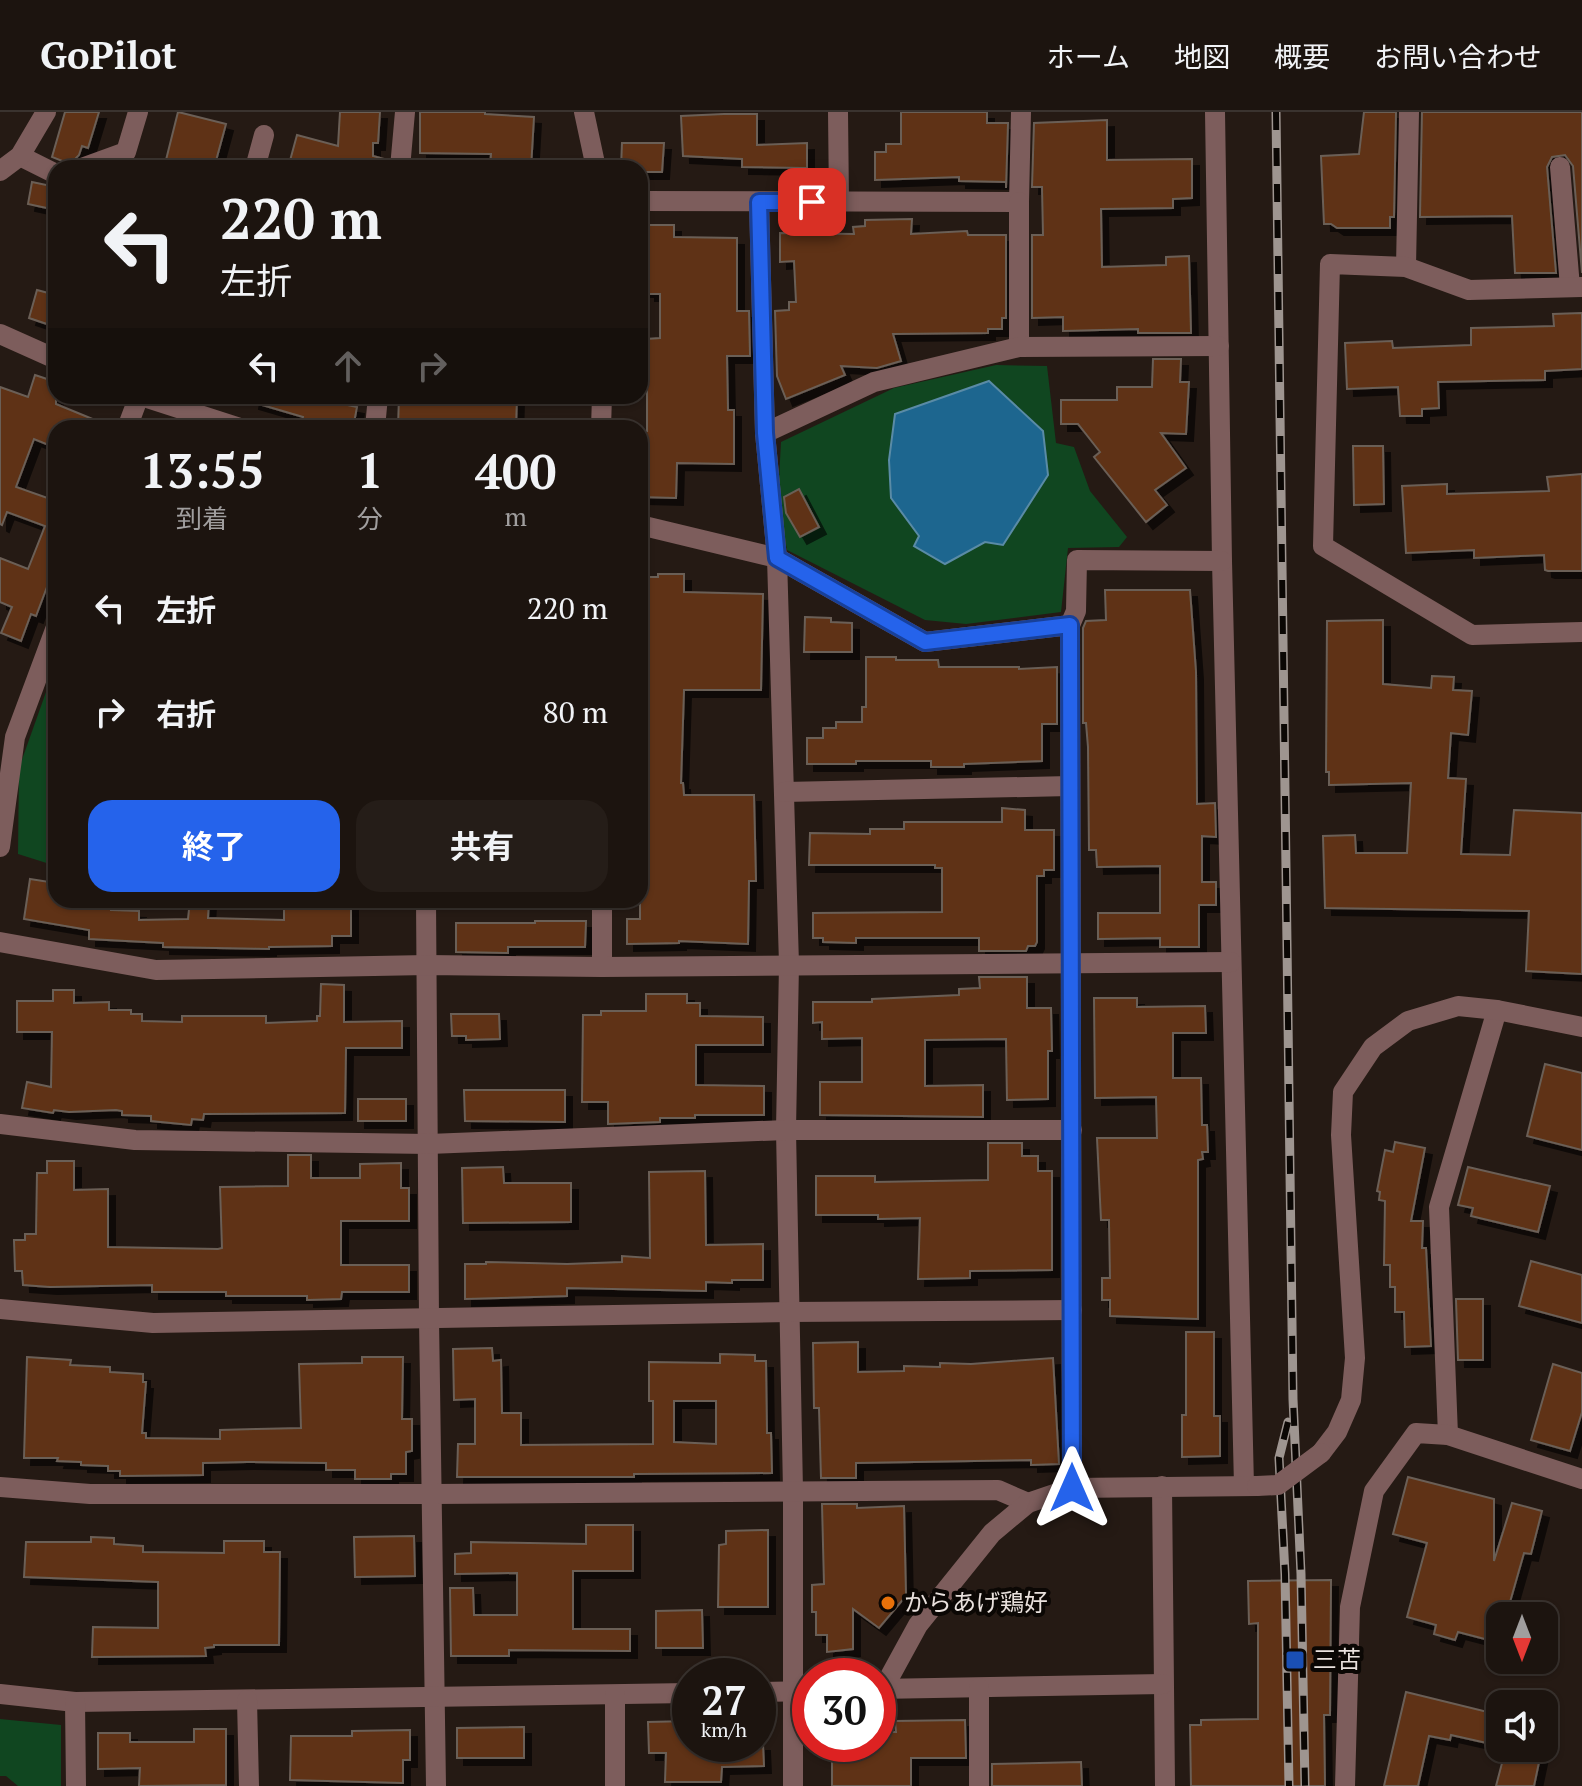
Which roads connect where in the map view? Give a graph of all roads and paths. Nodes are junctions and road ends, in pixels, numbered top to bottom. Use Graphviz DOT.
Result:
graph roads {
  1 [pos="46,112"];
  2 [pos="138,112"];
  3 [pos="405,112"];
  4 [pos="584,112"];
  5 [pos="838,112"];
  6 [pos="1021,112"];
  7 [pos="1215,112"];
  8 [pos="1409,112"];
  9 [pos="264,135"];
  10 [pos="20,156"];
  11 [pos="104,160"];
  12 [pos="257,160"];
  13 [pos="401,160"];
  14 [pos="594,160"];
  15 [pos="1560,167"];
  16 [pos="48,170"];
  17 [pos="0,172"];
  18 [pos="648,201"];
  19 [pos="759,202"];
  20 [pos="839,202"];
  21 [pos="1019,202"];
  22 [pos="1406,267"];
  23 [pos="1576,287"];
  24 [pos="0,334"];
  25 [pos="1219,346"];
  26 [pos="1019,347"];
  27 [pos="48,355"];
  28 [pos="190,404"];
  29 [pos="223,420"];
  30 [pos="765,433"];
  31 [pos="648,527"];
  32 [pos="777,558"];
  33 [pos="1222,561"];
  34 [pos="1070,625"];
  35 [pos="1582,632"];
  36 [pos="48,648"];
  37 [pos="1070,786"];
  38 [pos="784,792"];
  39 [pos="0,847"];
  40 [pos="426,908"];
  41 [pos="602,908"];
  42 [pos="0,942"];
  43 [pos="1070,962"];
  44 [pos="1231,962"];
  45 [pos="789,964"];
  46 [pos="427,965"];
  47 [pos="602,967"];
  48 [pos="1497,1010"];
  49 [pos="1582,1027"];
  50 [pos="0,1124"];
  51 [pos="786,1130"];
  52 [pos="1072,1130"];
  53 [pos="429,1144"];
  54 [pos="0,1309"];
  55 [pos="1072,1310"];
  56 [pos="789,1312"];
  57 [pos="429,1319"];
  58 [pos="1448,1435"];
  59 [pos="1582,1479"];
  60 [pos="1162,1486"];
  61 [pos="1250,1486"];
  62 [pos="0,1487"];
  63 [pos="1072,1488"];
  64 [pos="793,1491"];
  65 [pos="432,1494"];
  66 [pos="1028,1503"];
  67 [pos="800,1658"];
  68 [pos="896,1663"];
  69 [pos="1163,1684"];
  70 [pos="979,1688"];
  71 [pos="896,1689"];
  72 [pos="672,1693"];
  73 [pos="0,1694"];
  74 [pos="615,1695"];
  75 [pos="436,1698"];
  76 [pos="247,1700"];
  77 [pos="75,1702"];
  78 [pos="795,1762"];
  79 [pos="76,1786"];
  80 [pos="249,1786"];
  81 [pos="436,1786"];
  82 [pos="615,1786"];
  83 [pos="793,1786"];
  84 [pos="979,1786"];
  85 [pos="1165,1786"];
  86 [pos="1345,1786"];
  1 -- 10 [label="street"];
  2 -- 11 [label="street"];
  3 -- 13 [label="street"];
  4 -- 14 [label="street"];
  5 -- 20 [label="street"];
  6 -- 21 [label="street"];
  7 -- 25 [label="street"];
  8 -- 22 [label="street"];
  9 -- 12 [label="street"];
  10 -- 16 [label="street"];
  10 -- 17 [label="street"];
  15 -- 23 [label="street"];
  18 -- 19 [label="street"];
  19 -- 20 [label="street"];
  19 -- 30 [label="street"];
  20 -- 21 [label="street"];
  21 -- 26 [label="street"];
  22 -- 23 [label="street"];
  22 -- 35 [label="street"];
  24 -- 27 [label="street"];
  25 -- 26 [label="street"];
  25 -- 33 [label="street"];
  26 -- 30 [label="street"];
  28 -- 29 [label="street"];
  30 -- 32 [label="street"];
  31 -- 32 [label="street"];
  32 -- 34 [label="street"];
  32 -- 38 [label="street"];
  33 -- 34 [label="street"];
  33 -- 44 [label="street"];
  34 -- 37 [label="street"];
  36 -- 39 [label="street"];
  37 -- 38 [label="street"];
  37 -- 43 [label="street"];
  38 -- 45 [label="street"];
  40 -- 46 [label="street"];
  41 -- 47 [label="street"];
  42 -- 46 [label="street"];
  43 -- 44 [label="street"];
  43 -- 45 [label="street"];
  43 -- 52 [label="street"];
  44 -- 61 [label="street"];
  45 -- 47 [label="street"];
  45 -- 51 [label="street"];
  46 -- 47 [label="street"];
  46 -- 53 [label="street"];
  48 -- 49 [label="street"];
  48 -- 58 [label="street"];
  48 -- 61 [label="street, bridge"];
  50 -- 53 [label="street"];
  51 -- 52 [label="street"];
  51 -- 53 [label="street"];
  51 -- 56 [label="street"];
  52 -- 55 [label="street"];
  53 -- 57 [label="street"];
  54 -- 57 [label="street"];
  55 -- 56 [label="street"];
  55 -- 63 [label="street"];
  56 -- 57 [label="street"];
  56 -- 64 [label="street"];
  57 -- 65 [label="street"];
  58 -- 59 [label="street"];
  58 -- 86 [label="street"];
  60 -- 61 [label="street"];
  60 -- 63 [label="street"];
  60 -- 69 [label="street"];
  62 -- 65 [label="street"];
  63 -- 66 [label="street"];
  64 -- 65 [label="street"];
  64 -- 66 [label="street"];
  64 -- 67 [label="street"];
  65 -- 75 [label="street"];
  66 -- 68 [label="street"];
  69 -- 70 [label="street"];
  69 -- 85 [label="street"];
  70 -- 71 [label="street"];
  70 -- 84 [label="street"];
  72 -- 74 [label="street"];
  73 -- 77 [label="street"];
  74 -- 75 [label="street"];
  74 -- 82 [label="street"];
  75 -- 76 [label="street"];
  75 -- 81 [label="street"];
  76 -- 77 [label="street"];
  76 -- 80 [label="street"];
  77 -- 79 [label="street"];
  78 -- 83 [label="street"];
}
